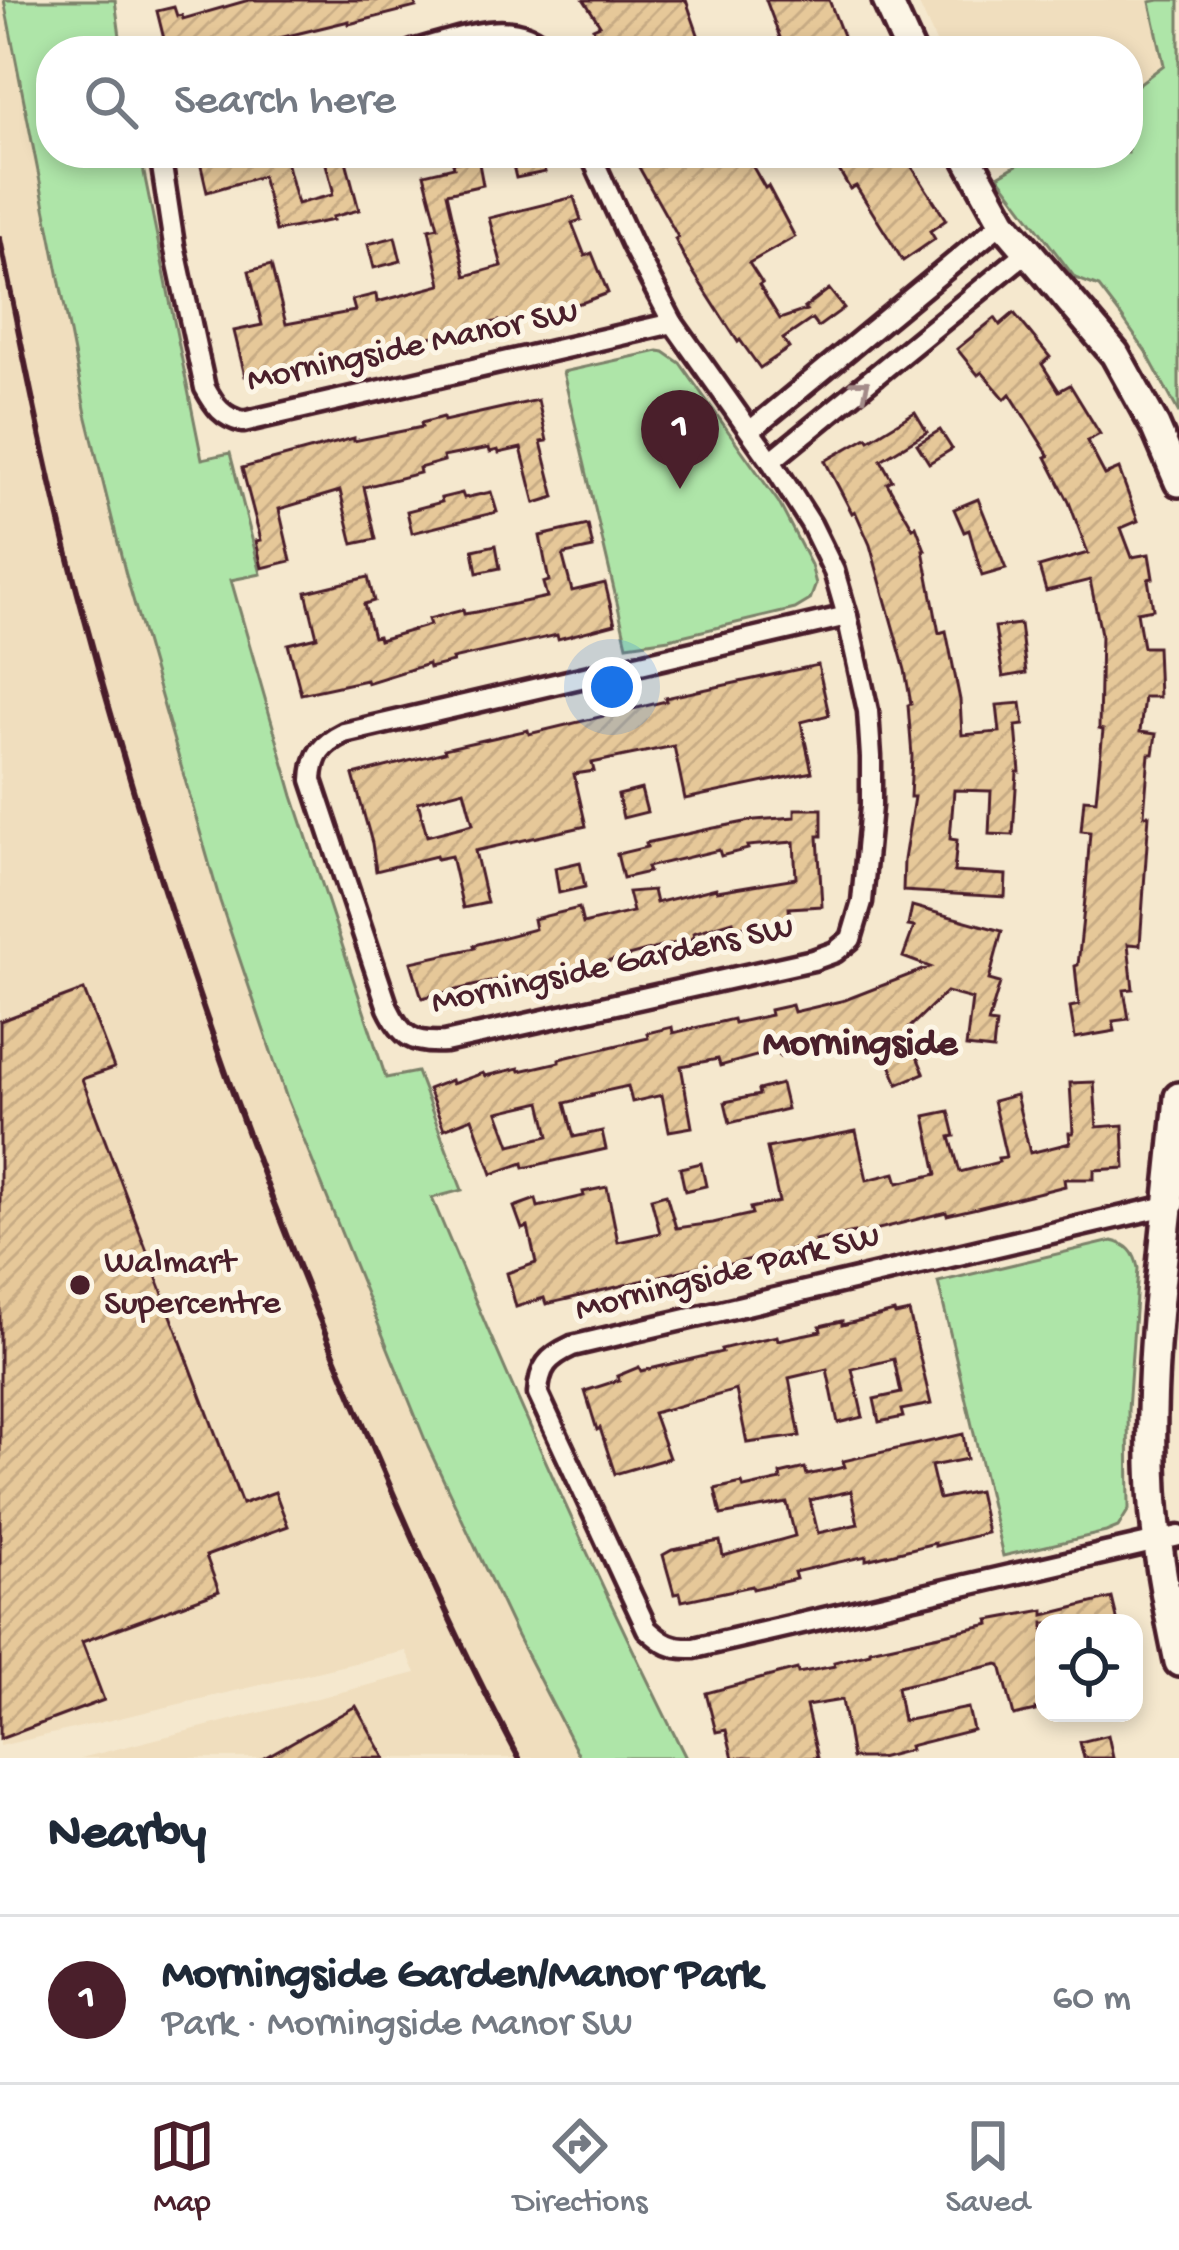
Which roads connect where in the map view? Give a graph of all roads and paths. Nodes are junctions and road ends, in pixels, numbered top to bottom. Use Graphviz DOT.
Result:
graph roads {
  1 [pos="887,0"];
  2 [pos="476,36"];
  3 [pos="530,36"];
  4 [pos="903,36"];
  5 [pos="162,168"];
  6 [pos="597,168"];
  7 [pos="973,168"];
  8 [pos="1003,222"];
  9 [pos="1027,252"];
  10 [pos="673,323"];
  11 [pos="750,431"];
  12 [pos="771,461"];
  13 [pos="1179,482"];
  14 [pos="847,616"];
  15 [pos="1179,1097"];
  16 [pos="1174,1204"];
  17 [pos="1168,1539"];
  18 [pos="1179,1662"];
  1 -- 4 [label="street"];
  2 -- 3 [label="street"];
  5 -- 10 [label="street, Morningside Manor SW"];
  6 -- 10 [label="street"];
  7 -- 8 [label="street"];
  8 -- 9 [label="street"];
  8 -- 11 [label="street"];
  12 -- 9 [label="street, one-way"];
  9 -- 13 [label="street"];
  10 -- 11 [label="street"];
  11 -- 12 [label="street"];
  12 -- 14 [label="street, Morningside Gardens SW"];
  14 -- 14 [label="street, Morningside Gardens SW"];
  15 -- 16 [label="street"];
  16 -- 17 [label="street"];
  16 -- 17 [label="street, Morningside Park SW"];
  17 -- 18 [label="street"];
}
